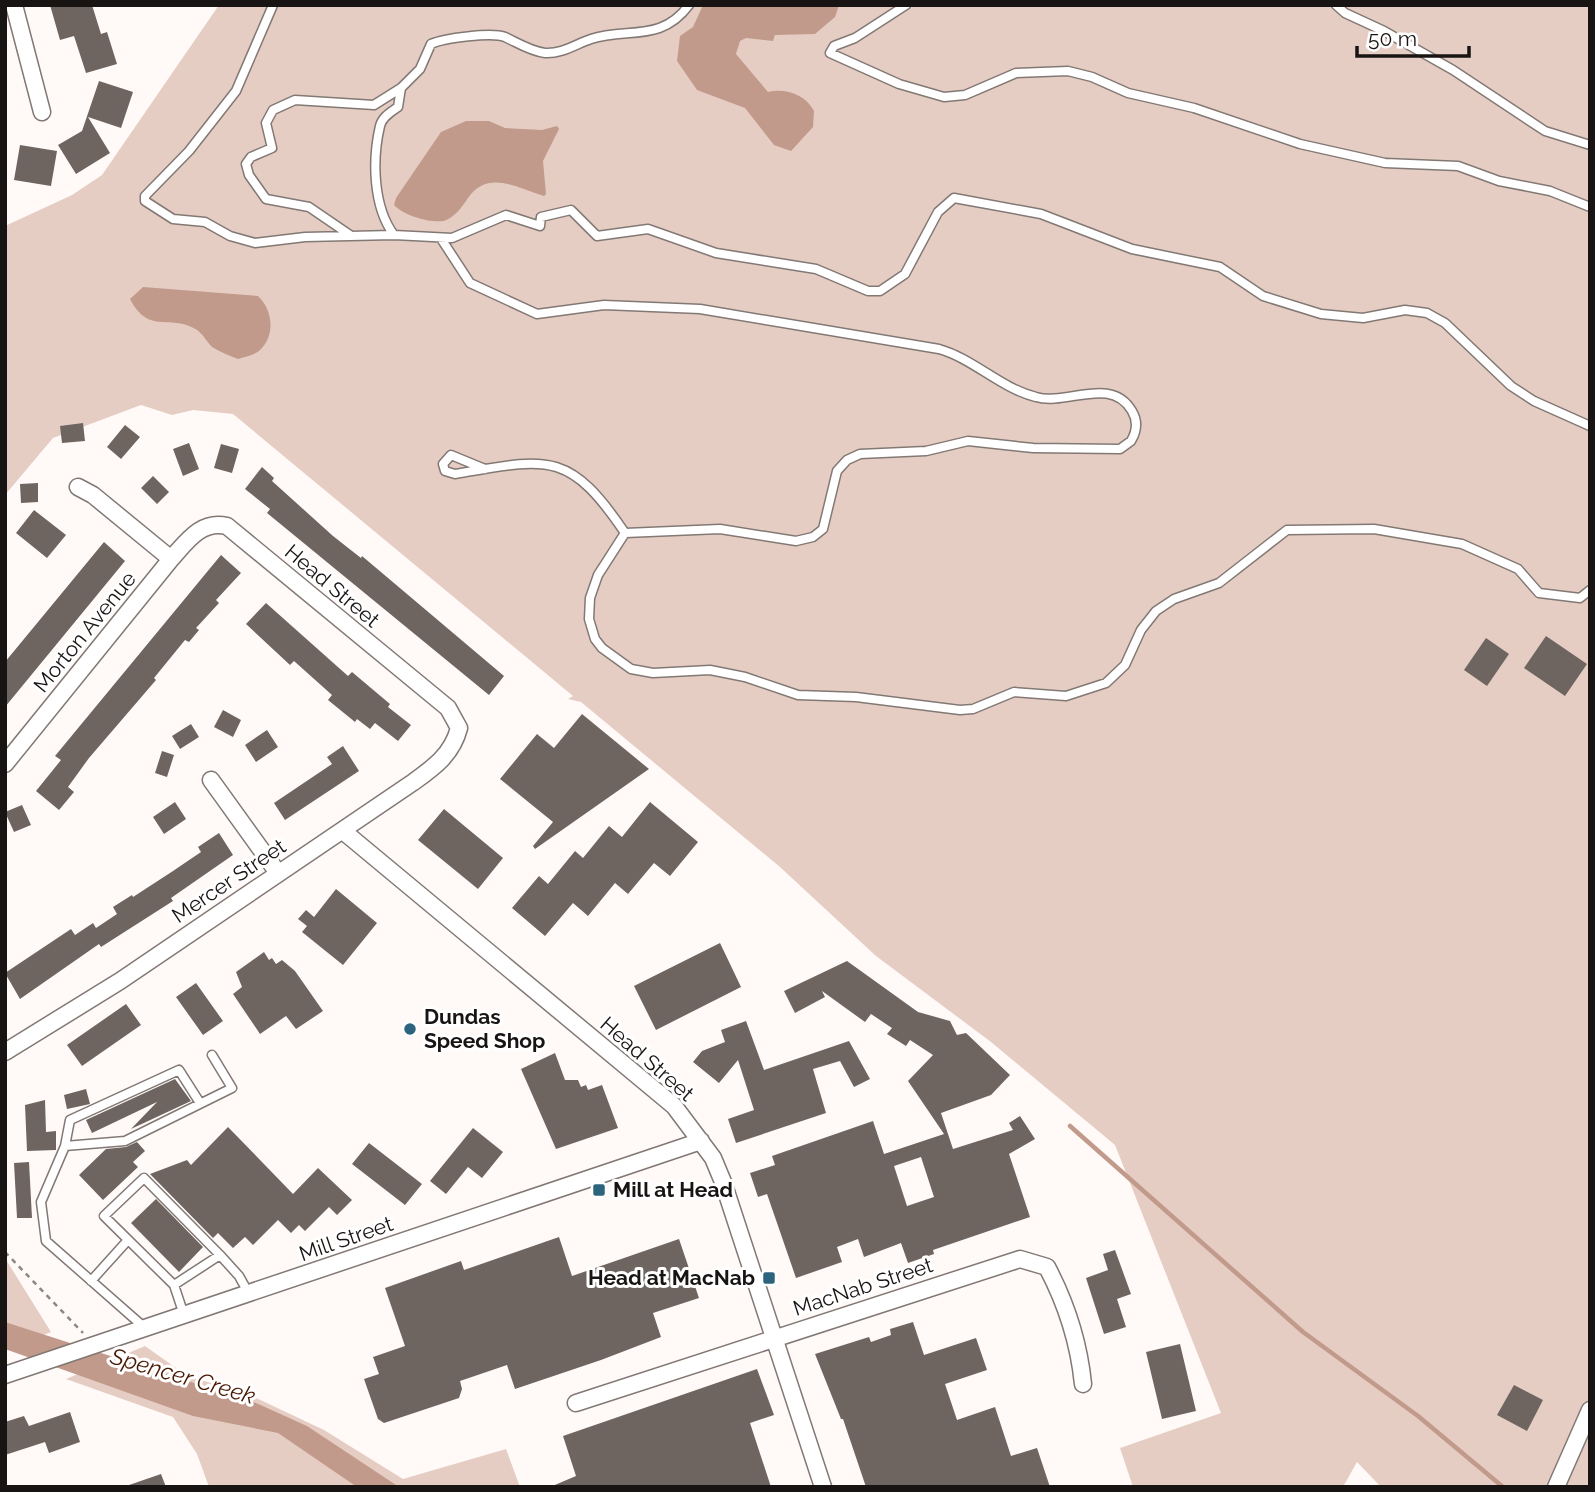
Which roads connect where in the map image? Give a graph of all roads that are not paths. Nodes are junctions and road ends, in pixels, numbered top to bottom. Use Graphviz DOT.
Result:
graph roads {
  1 [pos="13,5"];
  2 [pos="273,5"];
  3 [pos="689,5"];
  4 [pos="906,5"];
  5 [pos="1336,5"];
  6 [pos="401,88"];
  7 [pos="42,112"];
  8 [pos="1590,145"];
  9 [pos="1590,207"];
  10 [pos="350,235"];
  11 [pos="394,235"];
  12 [pos="442,240"];
  13 [pos="1590,426"];
  14 [pos="485,469"];
  15 [pos="78,486"];
  16 [pos="614,516"];
  17 [pos="625,533"];
  18 [pos="617,543"];
  19 [pos="171,559"];
  20 [pos="1590,590"];
  21 [pos="459,728"];
  22 [pos="5,764"];
  23 [pos="211,780"];
  24 [pos="343,831"];
  25 [pos="278,873"];
  26 [pos="5,1052"];
  27 [pos="212,1055"];
  28 [pos="200,1103"];
  29 [pos="701,1141"];
  30 [pos="65,1146"];
  31 [pos="128,1240"];
  32 [pos="220,1255"];
  33 [pos="91,1281"];
  34 [pos="174,1285"];
  35 [pos="249,1294"];
  36 [pos="184,1315"];
  37 [pos="145,1328"];
  38 [pos="775,1338"];
  39 [pos="8,1374"];
  40 [pos="1083,1384"];
  41 [pos="576,1403"];
  42 [pos="1590,1410"];
  43 [pos="823,1487"];
  44 [pos="1556,1487"];
  1 -- 7 [label="street"];
  2 -- 10 [label="lane"];
  3 -- 6 [label="lane"];
  4 -- 9 [label="lane"];
  5 -- 8 [label="lane"];
  6 -- 10 [label="lane"];
  6 -- 11 [label="lane"];
  10 -- 11 [label="lane"];
  11 -- 12 [label="lane"];
  12 -- 13 [label="lane"];
  12 -- 17 [label="lane"];
  14 -- 16 [label="lane"];
  15 -- 19 [label="street"];
  16 -- 17 [label="lane"];
  16 -- 18 [label="lane"];
  17 -- 18 [label="lane"];
  18 -- 20 [label="lane"];
  19 -- 21 [label="street, Head Street"];
  19 -- 22 [label="street, Morton Avenue"];
  21 -- 24 [label="street, Mercer Street"];
  23 -- 25 [label="street"];
  24 -- 25 [label="street, Mercer Street"];
  24 -- 29 [label="street, Head Street"];
  25 -- 26 [label="street, Mercer Street"];
  27 -- 28 [label="lane"];
  28 -- 30 [label="lane"];
  28 -- 30 [label="lane"];
  29 -- 35 [label="street, Mill Street"];
  29 -- 38 [label="street, Head Street"];
  30 -- 33 [label="lane"];
  31 -- 32 [label="lane"];
  31 -- 33 [label="lane"];
  31 -- 34 [label="lane"];
  32 -- 34 [label="lane"];
  32 -- 35 [label="lane"];
  33 -- 37 [label="lane"];
  34 -- 36 [label="lane"];
  35 -- 36 [label="street, Mill Street"];
  36 -- 37 [label="street, Mill Street"];
  37 -- 39 [label="street, Mill Street"];
  38 -- 40 [label="street, MacNab Street"];
  38 -- 41 [label="street, MacNab Street"];
  38 -- 43 [label="street, Head Street"];
  42 -- 44 [label="street"];
}
